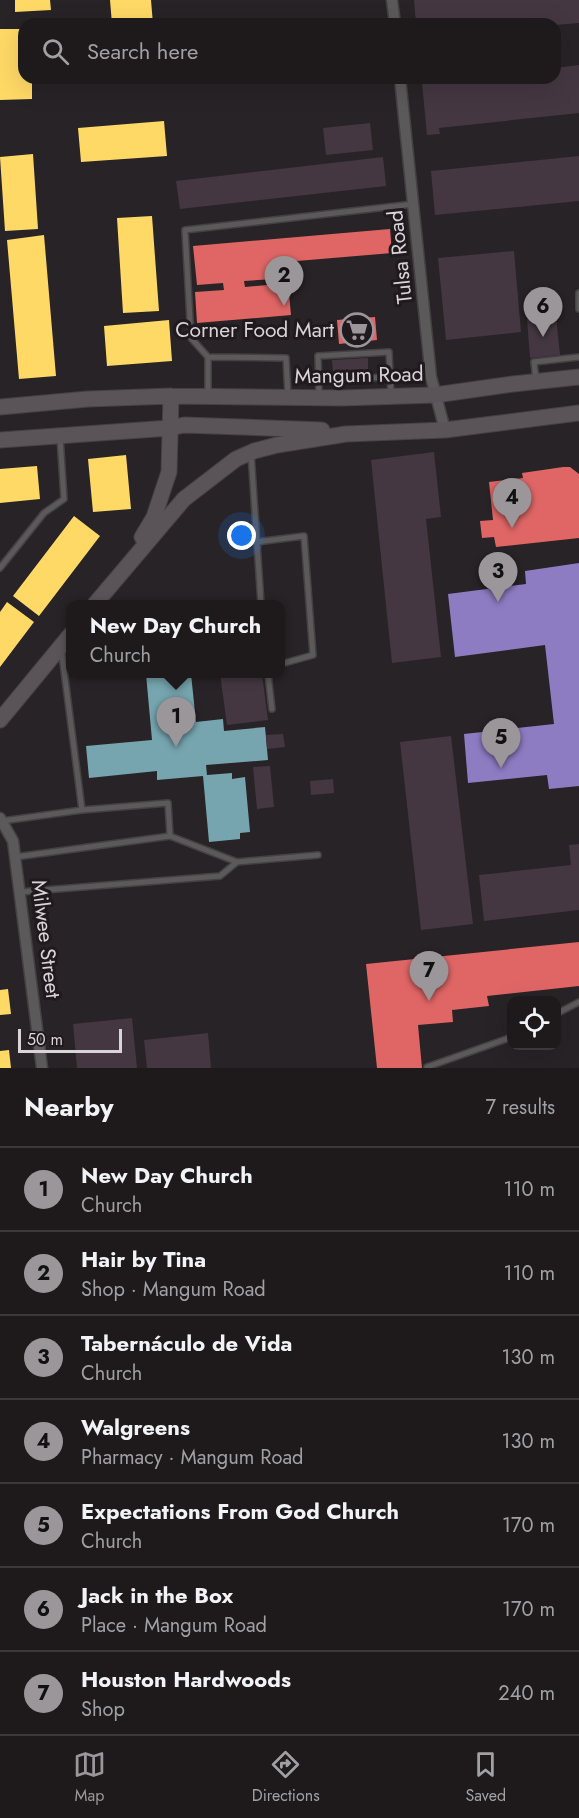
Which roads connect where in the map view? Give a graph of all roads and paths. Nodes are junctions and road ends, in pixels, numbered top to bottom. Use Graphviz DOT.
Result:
graph roads {
  1 [pos="392,0"];
  2 [pos="394,18"];
  3 [pos="401,84"];
  4 [pos="414,204"];
  5 [pos="579,293"];
  6 [pos="579,309"];
  7 [pos="208,357"];
  8 [pos="579,357"];
  9 [pos="352,371"];
  10 [pos="390,377"];
  11 [pos="579,377"];
  12 [pos="353,379"];
  13 [pos="319,380"];
  14 [pos="536,381"];
  15 [pos="435,395"];
  16 [pos="171,396"];
  17 [pos="391,396"];
  18 [pos="208,397"];
  19 [pos="288,397"];
  20 [pos="319,398"];
  21 [pos="0,407"];
  22 [pos="579,413"];
  23 [pos="170,428"];
  24 [pos="445,430"];
  25 [pos="346,434"];
  26 [pos="60,436"];
  27 [pos="0,440"];
  28 [pos="251,453"];
  29 [pos="256,542"];
  30 [pos="0,568"];
  31 [pos="116,578"];
  32 [pos="98,600"];
  33 [pos="261,600"];
  34 [pos="66,647"];
  35 [pos="285,663"];
  36 [pos="69,678"];
  37 [pos="268,678"];
  38 [pos="272,709"];
  39 [pos="0,720"];
  40 [pos="82,810"];
  41 [pos="1,820"];
  42 [pos="170,836"];
  43 [pos="318,855"];
  44 [pos="15,857"];
  45 [pos="237,862"];
  46 [pos="20,892"];
  47 [pos="579,1002"];
  48 [pos="561,1011"];
  49 [pos="507,1039"];
  50 [pos="427,1067"];
  51 [pos="42,1068"];
  1 -- 2 [label="street"];
  3 -- 4 [label="street, Tulsa Road"];
  4 -- 7 [label="lane"];
  4 -- 15 [label="street, Tulsa Road"];
  5 -- 6 [label="lane"];
  7 -- 18 [label="lane"];
  7 -- 19 [label="lane"];
  8 -- 14 [label="lane"];
  9 -- 12 [label="lane"];
  10 -- 12 [label="lane"];
  10 -- 13 [label="lane"];
  10 -- 17 [label="lane"];
  11 -- 14 [label="main road, Mangum Road"];
  12 -- 13 [label="lane"];
  13 -- 20 [label="lane"];
  14 -- 15 [label="main road, Mangum Road"];
  15 -- 17 [label="main road, Mangum Road"];
  15 -- 24 [label="street, Tulsa Road"];
  16 -- 18 [label="main road, Mangum Road"];
  16 -- 21 [label="main road, Mangum Road"];
  16 -- 23 [label="main road"];
  17 -- 20 [label="main road, Mangum Road"];
  18 -- 19 [label="main road, Mangum Road"];
  19 -- 20 [label="main road, Mangum Road"];
  22 -- 24 [label="main road"];
  23 -- 25 [label="main road"];
  23 -- 26 [label="main road"];
  23 -- 31 [label="main road"];
  24 -- 25 [label="main road"];
  25 -- 28 [label="main road"];
  26 -- 27 [label="main road"];
  26 -- 30 [label="lane"];
  28 -- 29 [label="lane"];
  28 -- 31 [label="main road"];
  29 -- 33 [label="lane"];
  29 -- 35 [label="lane"];
  31 -- 32 [label="main road"];
  34 -- 39 [label="main road"];
  36 -- 40 [label="lane"];
  37 -- 38 [label="lane"];
  40 -- 41 [label="lane"];
  40 -- 42 [label="lane"];
  41 -- 44 [label="street, Milwee Street"];
  42 -- 44 [label="lane"];
  42 -- 45 [label="lane"];
  43 -- 45 [label="lane"];
  44 -- 46 [label="street, Milwee Street"];
  45 -- 46 [label="lane"];
  46 -- 51 [label="street, Milwee Street"];
  47 -- 48 [label="lane"];
  49 -- 50 [label="lane"];
}
